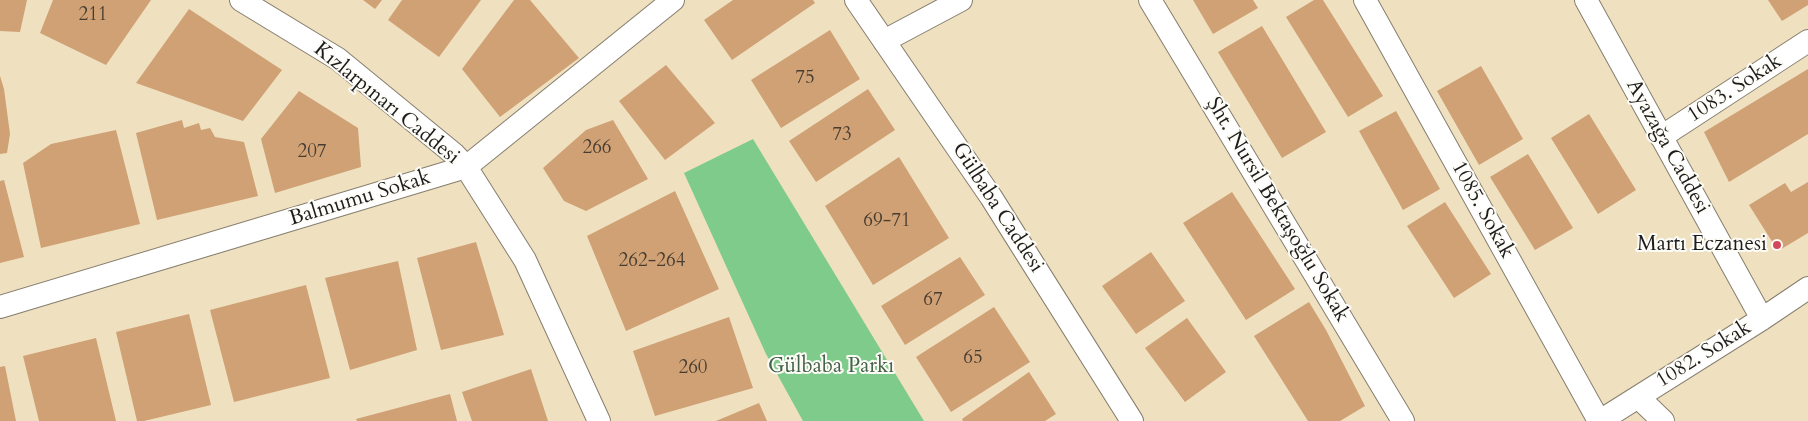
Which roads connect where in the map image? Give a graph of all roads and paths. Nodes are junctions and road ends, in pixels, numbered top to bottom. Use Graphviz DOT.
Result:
graph roads {
  1 [pos="241,0"];
  2 [pos="673,0"];
  3 [pos="856,0"];
  4 [pos="961,0"];
  5 [pos="1150,0"];
  6 [pos="1365,0"];
  7 [pos="1586,0"];
  8 [pos="884,41"];
  9 [pos="1808,41"];
  10 [pos="1662,137"];
  11 [pos="466,167"];
  12 [pos="1808,288"];
  13 [pos="0,308"];
  14 [pos="1762,320"];
  15 [pos="1638,397"];
  16 [pos="599,421"];
  17 [pos="1132,421"];
  18 [pos="1403,421"];
  19 [pos="1599,421"];
  20 [pos="1663,421"];
  1 -- 11 [label="street, Kızlarpınarı Caddesi"];
  2 -- 11 [label="street, Balmumu Sokak"];
  3 -- 8 [label="street, Gülbaba Caddesi"];
  4 -- 8 [label="street"];
  5 -- 18 [label="street, Şht. Nursil Bektaşoğlu Sokak"];
  6 -- 19 [label="street, 1085. Sokak"];
  7 -- 10 [label="street, Ayazağa Caddesi"];
  8 -- 17 [label="street, Gülbaba Caddesi"];
  9 -- 10 [label="street, 1083. Sokak"];
  10 -- 14 [label="street, Ayazağa Caddesi"];
  11 -- 13 [label="street, Balmumu Sokak"];
  11 -- 16 [label="street, Kızlarpınarı Caddesi"];
  12 -- 14 [label="street, 1082. Sokak"];
  14 -- 15 [label="street, 1082. Sokak"];
  15 -- 19 [label="street, 1082. Sokak"];
  15 -- 20 [label="street"];
}
